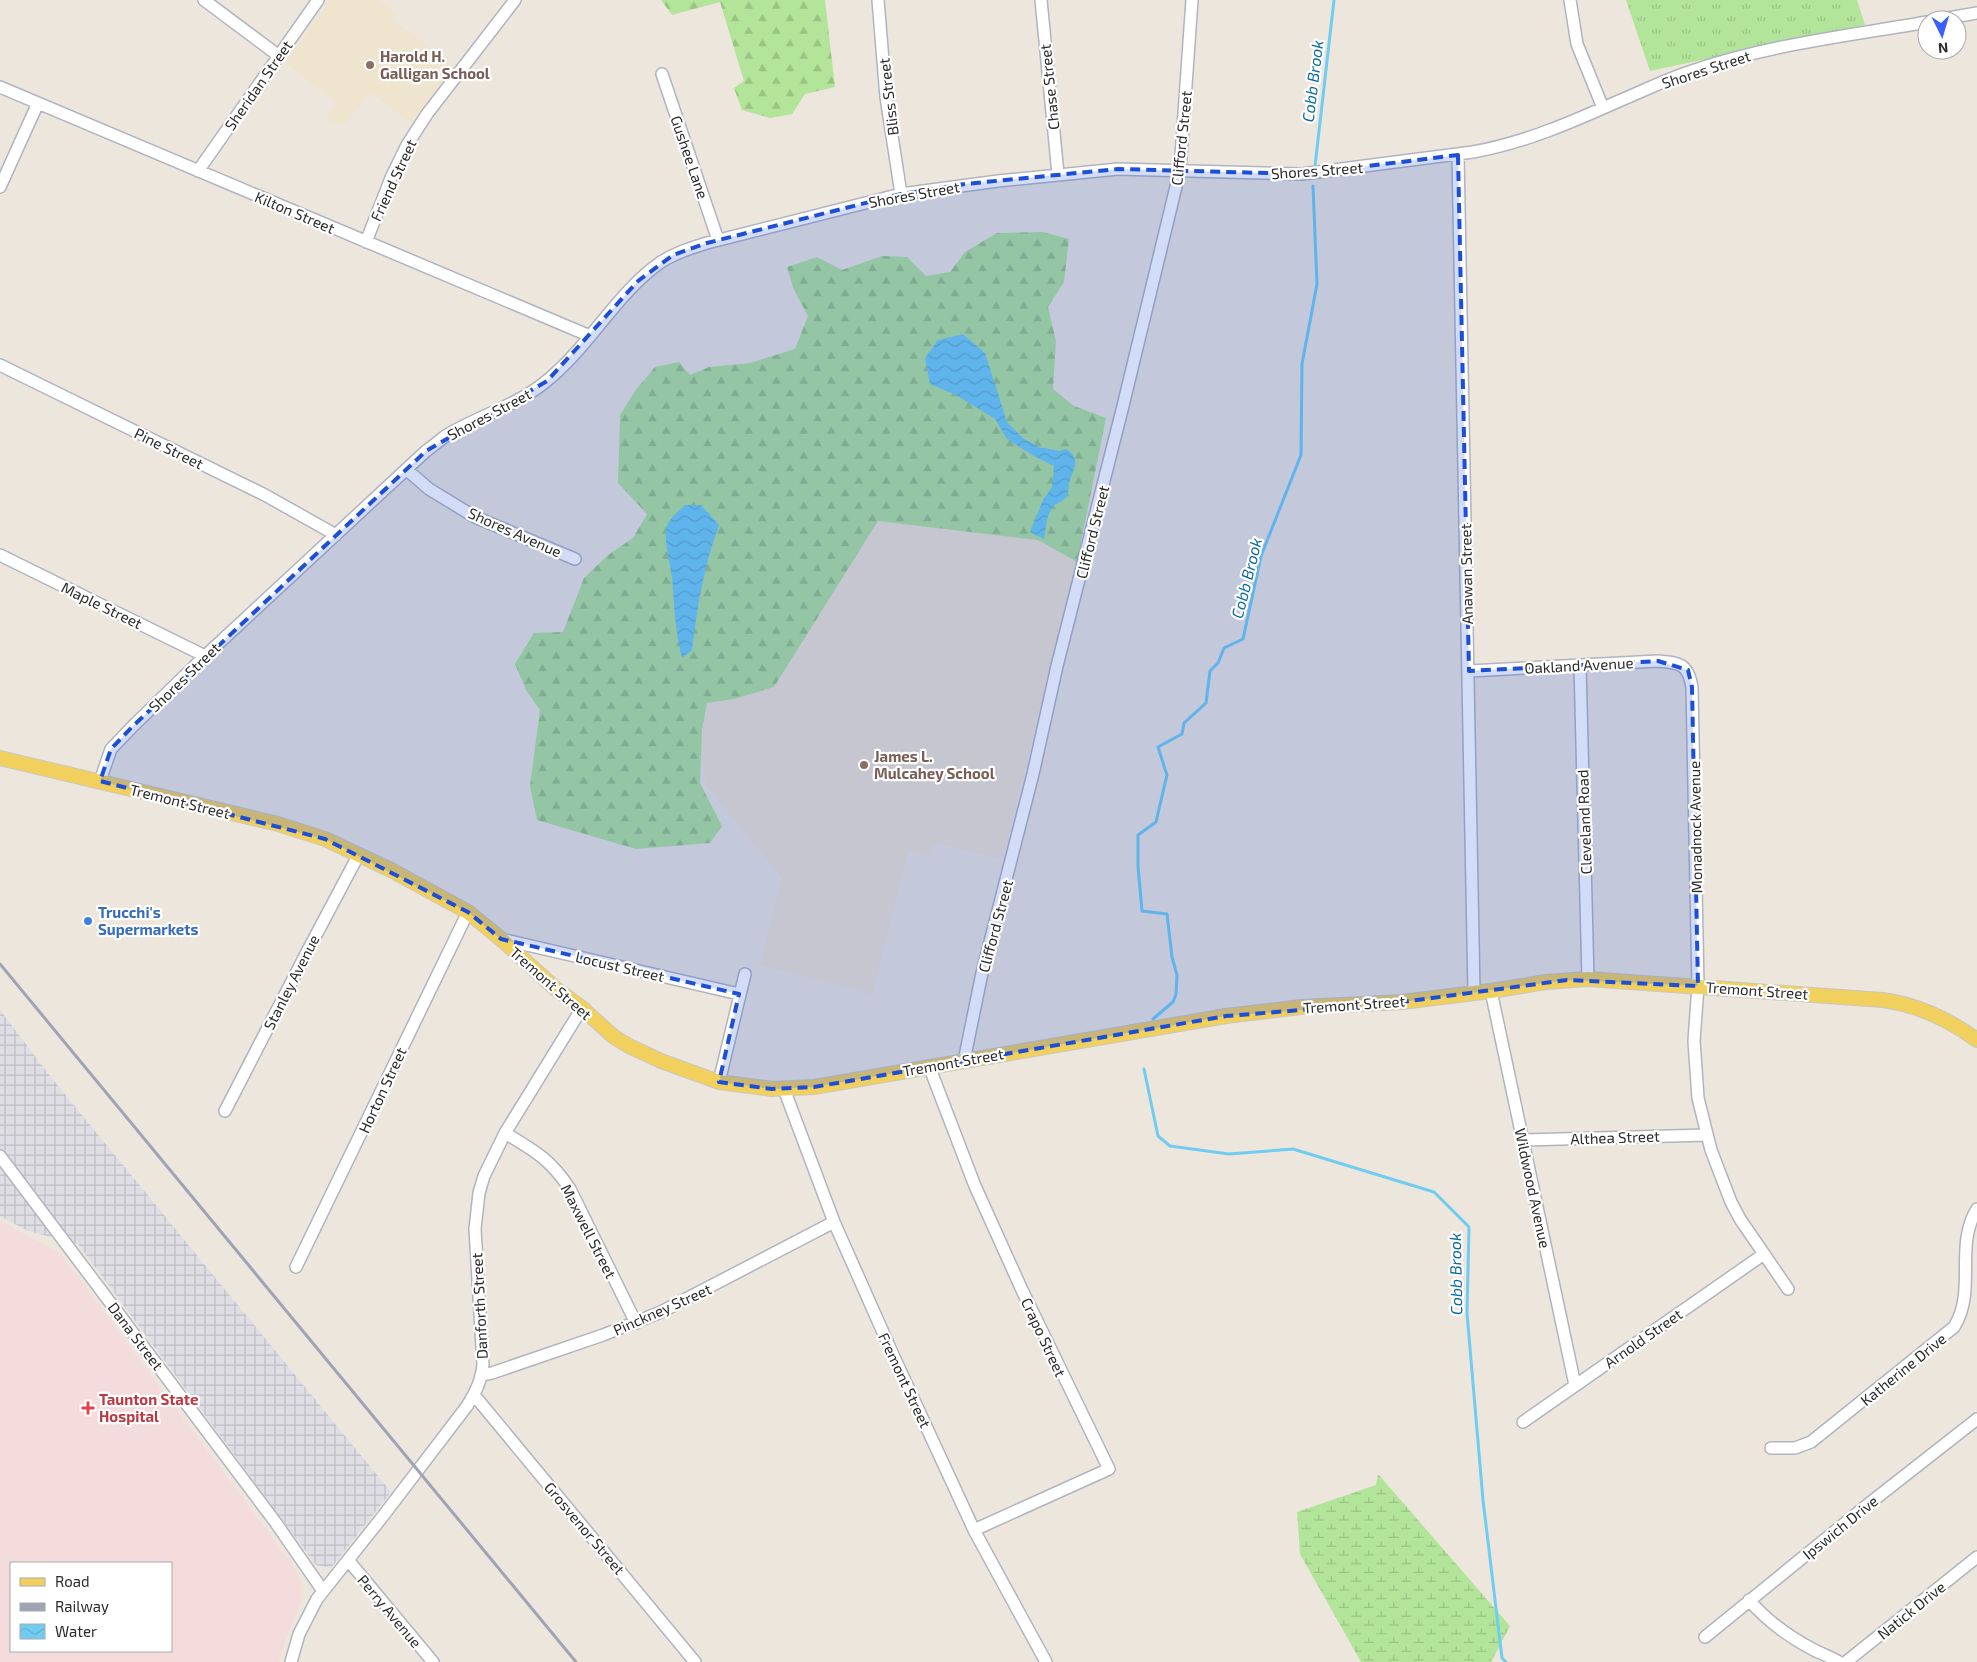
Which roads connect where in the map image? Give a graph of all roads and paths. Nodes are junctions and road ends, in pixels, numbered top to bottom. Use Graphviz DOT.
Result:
graph roads {
  1 [pos="204,0"];
  2 [pos="318,0"];
  3 [pos="515,0"];
  4 [pos="878,0"];
  5 [pos="1041,0"];
  6 [pos="1192,0"];
  7 [pos="1570,0"];
  8 [pos="1917,24"];
  9 [pos="279,56"];
  10 [pos="662,74"];
  11 [pos="0,87"];
  12 [pos="38,103"];
  13 [pos="1603,108"];
  14 [pos="1458,155"];
  15 [pos="1180,170"];
  16 [pos="198,171"];
  17 [pos="1058,174"];
  18 [pos="0,187"];
  19 [pos="902,194"];
  20 [pos="718,240"];
  21 [pos="366,242"];
  22 [pos="590,336"];
  23 [pos="0,365"];
  24 [pos="407,470"];
  25 [pos="336,535"];
  26 [pos="0,555"];
  27 [pos="575,559"];
  28 [pos="205,656"];
  29 [pos="1580,665"];
  30 [pos="1688,670"];
  31 [pos="1469,671"];
  32 [pos="0,758"];
  33 [pos="100,781"];
  34 [pos="359,854"];
  35 [pos="468,912"];
  36 [pos="501,939"];
  37 [pos="745,974"];
  38 [pos="1588,979"];
  39 [pos="1698,986"];
  40 [pos="1491,991"];
  41 [pos="1474,993"];
  42 [pos="739,994"];
  43 [pos="582,1008"];
  44 [pos="1977,1040"];
  45 [pos="964,1061"];
  46 [pos="930,1066"];
  47 [pos="719,1082"];
  48 [pos="784,1089"];
  49 [pos="225,1111"];
  50 [pos="505,1133"];
  51 [pos="1707,1135"];
  52 [pos="1523,1140"];
  53 [pos="0,1156"];
  54 [pos="1977,1209"];
  55 [pos="834,1222"];
  56 [pos="1764,1254"];
  57 [pos="296,1267"];
  58 [pos="1788,1289"];
  59 [pos="636,1323"];
  60 [pos="481,1375"];
  61 [pos="1575,1385"];
  62 [pos="474,1395"];
  63 [pos="1977,1419"];
  64 [pos="1523,1422"];
  65 [pos="1771,1448"];
  66 [pos="974,1530"];
  67 [pos="1977,1557"];
  68 [pos="348,1560"];
  69 [pos="323,1591"];
  70 [pos="1749,1600"];
  71 [pos="1705,1637"];
  72 [pos="292,1662"];
  73 [pos="433,1662"];
  74 [pos="695,1662"];
  75 [pos="1046,1662"];
  76 [pos="1839,1662"];
  77 [pos="1846,1662"];
  1 -- 9 [label="street"];
  2 -- 9 [label="street, Sheridan Street"];
  3 -- 21 [label="street, Friend Street"];
  4 -- 19 [label="street, Bliss Street"];
  5 -- 17 [label="street, Chase Street"];
  6 -- 15 [label="street, Clifford Street"];
  7 -- 13 [label="street"];
  8 -- 13 [label="street, Shores Street"];
  9 -- 16 [label="street, Sheridan Street"];
  10 -- 20 [label="street, Gushee Lane"];
  11 -- 12 [label="street, Kilton Street"];
  12 -- 16 [label="street, Kilton Street"];
  12 -- 18 [label="street"];
  13 -- 14 [label="street, Shores Street"];
  14 -- 15 [label="street, Shores Street"];
  14 -- 31 [label="street, Anawan Street"];
  15 -- 17 [label="street, Shores Street"];
  15 -- 45 [label="street, Clifford Street"];
  16 -- 21 [label="street, Kilton Street"];
  17 -- 19 [label="street, Shores Street"];
  19 -- 20 [label="street, Shores Street"];
  20 -- 22 [label="street, Shores Street"];
  21 -- 22 [label="street, Kilton Street"];
  22 -- 24 [label="street, Shores Street"];
  23 -- 25 [label="street, Pine Street"];
  24 -- 25 [label="street, Shores Street"];
  24 -- 27 [label="street, Shores Avenue"];
  25 -- 28 [label="street, Shores Street"];
  26 -- 28 [label="street, Maple Street"];
  28 -- 33 [label="street, Shores Street"];
  29 -- 30 [label="street, Oakland Avenue"];
  29 -- 31 [label="street, Oakland Avenue"];
  29 -- 38 [label="street, Cleveland Road"];
  30 -- 39 [label="street, Monadnock Avenue"];
  31 -- 41 [label="street, Anawan Street"];
  32 -- 33 [label="main road, Tremont Street"];
  33 -- 34 [label="main road, Tremont Street"];
  34 -- 35 [label="main road, Tremont Street"];
  34 -- 49 [label="street, Stanley Avenue"];
  35 -- 36 [label="main road, Tremont Street"];
  35 -- 57 [label="street, Horton Street"];
  36 -- 42 [label="street, Locust Street"];
  36 -- 43 [label="main road, Tremont Street"];
  37 -- 42 [label="street"];
  38 -- 39 [label="main road, Tremont Street"];
  38 -- 40 [label="main road, Tremont Street"];
  39 -- 44 [label="main road, Tremont Street"];
  39 -- 51 [label="street, Monadnock Avenue"];
  40 -- 41 [label="main road, Tremont Street"];
  40 -- 52 [label="street, Wildwood Avenue"];
  41 -- 45 [label="main road, Tremont Street"];
  42 -- 47 [label="street"];
  43 -- 47 [label="main road, Tremont Street"];
  43 -- 50 [label="street, Danforth Street"];
  45 -- 46 [label="main road, Tremont Street"];
  46 -- 48 [label="main road, Tremont Street"];
  46 -- 66 [label="street, Crapo Street"];
  47 -- 48 [label="main road, Tremont Street"];
  48 -- 55 [label="street, Fremont Street"];
  50 -- 59 [label="street, Maxwell Street"];
  50 -- 60 [label="street, Danforth Street"];
  51 -- 52 [label="street, Althea Street"];
  51 -- 56 [label="street, Monadnock Avenue"];
  52 -- 61 [label="street, Wildwood Avenue"];
  53 -- 69 [label="street, Dana Street"];
  54 -- 65 [label="street, Katherine Drive"];
  55 -- 59 [label="street, Pinckney Street"];
  55 -- 66 [label="street, Fremont Street"];
  56 -- 58 [label="street, Monadnock Avenue"];
  56 -- 61 [label="street, Arnold Street"];
  59 -- 60 [label="street, Pinckney Street"];
  60 -- 62 [label="street, Danforth Street"];
  61 -- 64 [label="street, Arnold Street"];
  62 -- 68 [label="street, Danforth Street"];
  62 -- 74 [label="street, Grosvenor Street"];
  63 -- 70 [label="street, Ipswich Drive"];
  66 -- 75 [label="street, Fremont Street"];
  67 -- 77 [label="street, Natick Drive"];
  68 -- 69 [label="street, Danforth Street"];
  68 -- 73 [label="street, Perry Avenue"];
  69 -- 72 [label="street, Danforth Street"];
  70 -- 71 [label="street, Ipswich Drive"];
  70 -- 76 [label="street"];
}
